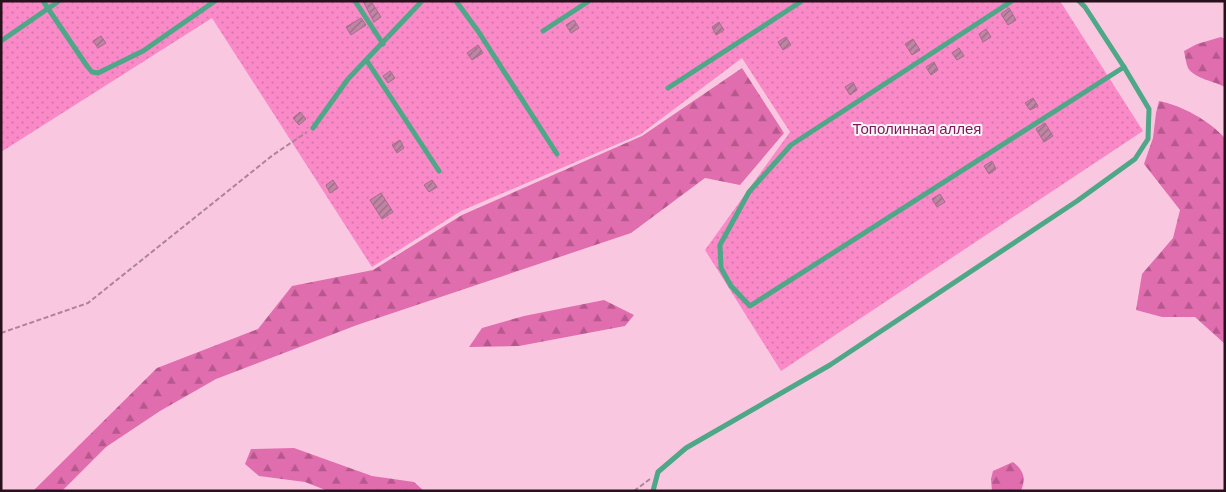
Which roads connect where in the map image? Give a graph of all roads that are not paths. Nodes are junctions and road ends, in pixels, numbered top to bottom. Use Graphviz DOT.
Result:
graph roads {
  1 [pos="43,1"];
  2 [pos="59,1"];
  3 [pos="215,1"];
  4 [pos="355,1"];
  5 [pos="422,1"];
  6 [pos="456,1"];
  7 [pos="589,1"];
  8 [pos="802,1"];
  9 [pos="1012,1"];
  10 [pos="1079,1"];
  11 [pos="48,9"];
  12 [pos="543,31"];
  13 [pos="1,41"];
  14 [pos="383,44"];
  15 [pos="367,61"];
  16 [pos="1124,67"];
  17 [pos="668,88"];
  18 [pos="313,128"];
  19 [pos="557,154"];
  20 [pos="438,171"];
  21 [pos="653,491"];
  1 -- 11 [label="lane"];
  2 -- 11 [label="lane"];
  3 -- 11 [label="lane"];
  4 -- 14 [label="lane"];
  5 -- 14 [label="lane"];
  6 -- 19 [label="lane"];
  7 -- 12 [label="lane"];
  8 -- 17 [label="lane"];
  9 -- 16 [label="lane"];
  10 -- 16 [label="lane"];
  11 -- 13 [label="lane"];
  14 -- 15 [label="lane"];
  15 -- 18 [label="lane"];
  15 -- 20 [label="lane"];
  16 -- 21 [label="lane"];
}
